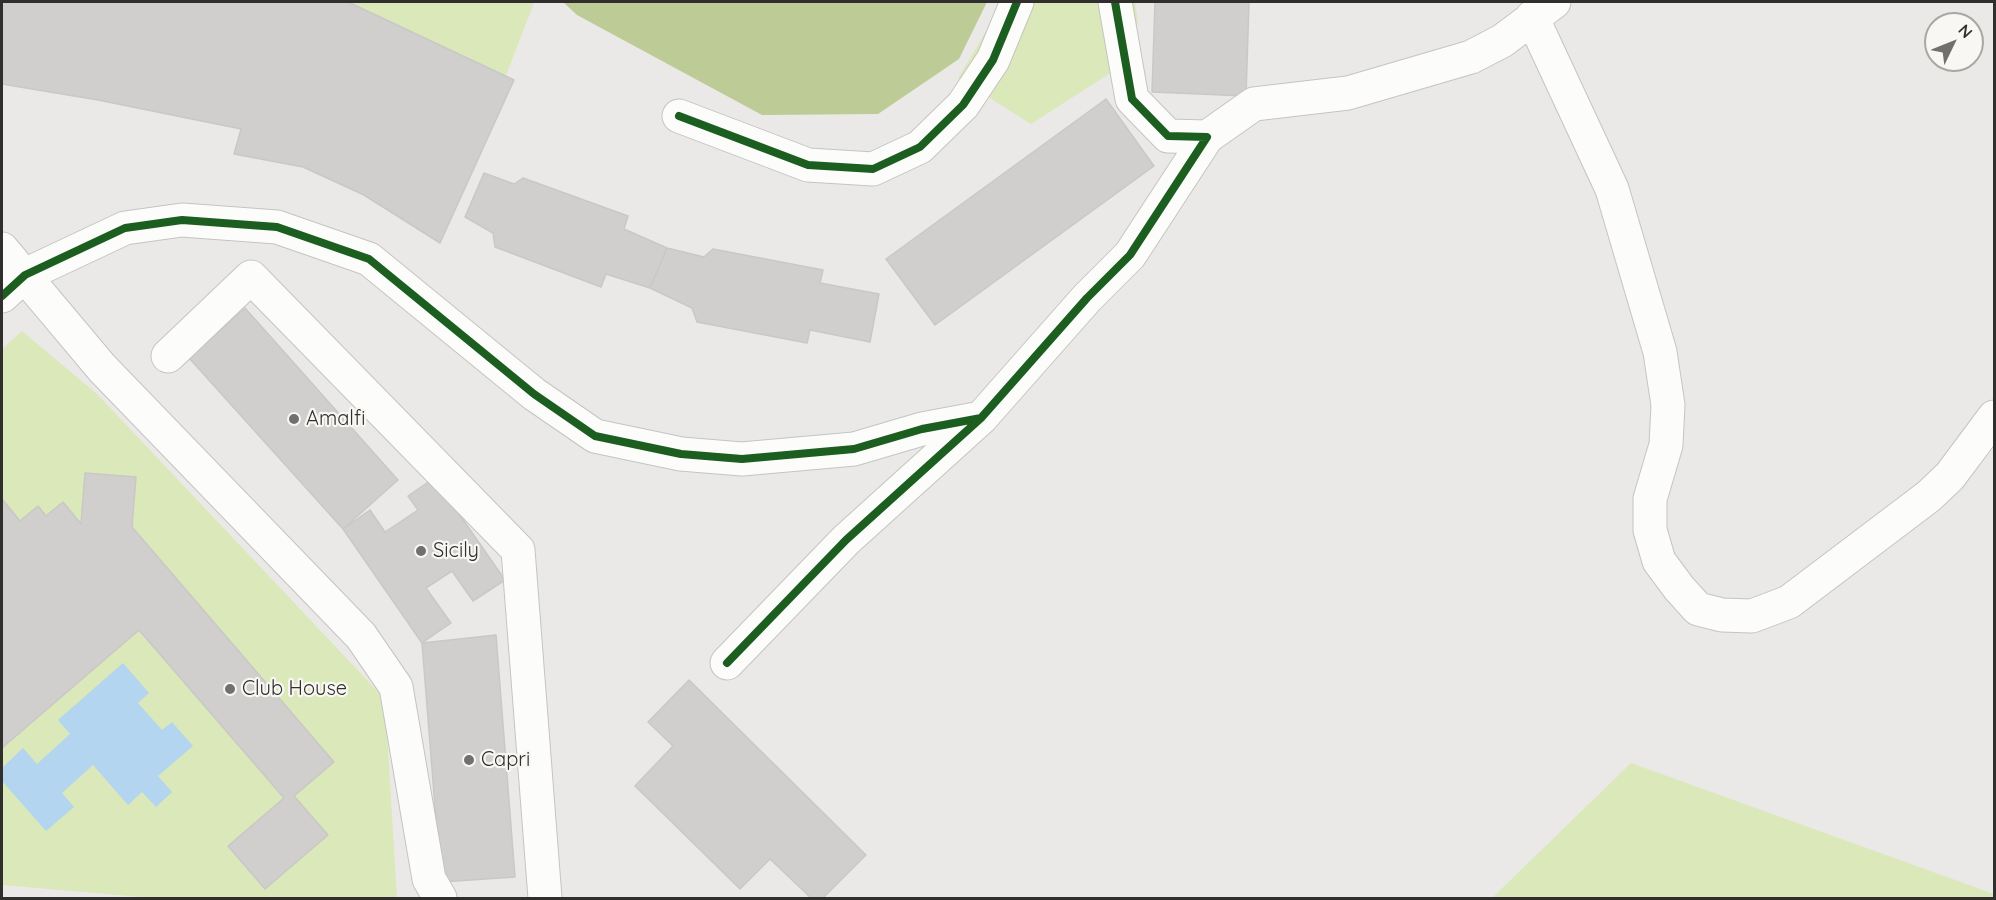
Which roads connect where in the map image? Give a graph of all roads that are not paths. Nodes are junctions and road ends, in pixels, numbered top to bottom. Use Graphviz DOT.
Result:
graph roads {
  1 [pos="1017,2"];
  2 [pos="1115,2"];
  3 [pos="1543,9"];
  4 [pos="678,116"];
  5 [pos="1207,137"];
  6 [pos="2,249"];
  7 [pos="13,286"];
  8 [pos="168,356"];
  9 [pos="1995,417"];
  10 [pos="981,418"];
  11 [pos="727,663"];
  12 [pos="440,898"];
  13 [pos="545,898"];
  1 -- 4 [label="street"];
  2 -- 5 [label="street"];
  3 -- 5 [label="street"];
  3 -- 9 [label="street"];
  5 -- 10 [label="street"];
  6 -- 7 [label="street"];
  7 -- 10 [label="street"];
  7 -- 12 [label="street"];
  8 -- 13 [label="street"];
  10 -- 11 [label="street"];
}
